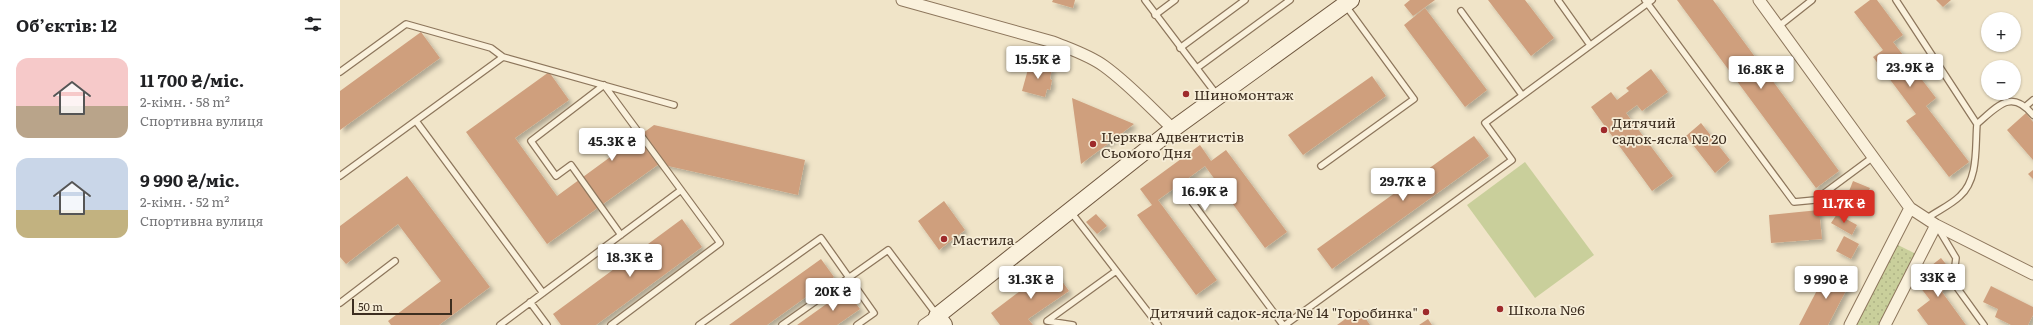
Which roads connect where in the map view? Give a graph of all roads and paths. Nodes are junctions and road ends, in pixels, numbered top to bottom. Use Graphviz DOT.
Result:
graph roads {
  1 [pos="902,0"];
  2 [pos="1145,0"];
  3 [pos="1175,0"];
  4 [pos="1245,0"];
  5 [pos="1290,0"];
  6 [pos="1558,0"];
  7 [pos="1759,0"];
  8 [pos="1812,0"];
  9 [pos="1896,0"];
  10 [pos="1648,1"];
  11 [pos="1348,2"];
  12 [pos="1461,11"];
  13 [pos="1155,15"];
  14 [pos="1778,26"];
  15 [pos="1590,45"];
  16 [pos="1180,48"];
  17 [pos="503,57"];
  18 [pos="1197,68"];
  19 [pos="340,72"];
  20 [pos="604,85"];
  21 [pos="1522,95"];
  22 [pos="1218,96"];
  23 [pos="2033,100"];
  24 [pos="674,105"];
  25 [pos="2026,106"];
  26 [pos="2033,115"];
  27 [pos="416,121"];
  28 [pos="1977,124"];
  29 [pos="1173,129"];
  30 [pos="1873,157"];
  31 [pos="1321,166"];
  32 [pos="340,176"];
  33 [pos="681,190"];
  34 [pos="1192,202"];
  35 [pos="1910,208"];
  36 [pos="1070,210"];
  37 [pos="1926,219"];
  38 [pos="1936,225"];
  39 [pos="621,235"];
  40 [pos="395,261"];
  41 [pos="1116,271"];
  42 [pos="2033,274"];
  43 [pos="849,278"];
  44 [pos="543,292"];
  45 [pos="530,302"];
  46 [pos="340,303"];
  47 [pos="935,322"];
  48 [pos="500,325"];
  49 [pos="547,325"];
  50 [pos="610,325"];
  51 [pos="699,325"];
  52 [pos="782,325"];
  53 [pos="857,325"];
  54 [pos="1073,325"];
  55 [pos="1158,325"];
  56 [pos="1284,325"];
  57 [pos="1850,325"];
  58 [pos="1885,325"];
  59 [pos="1984,325"];
  1 -- 29 [label="street"];
  2 -- 13 [label="lane"];
  3 -- 13 [label="lane"];
  4 -- 16 [label="lane"];
  5 -- 18 [label="lane"];
  6 -- 15 [label="lane"];
  7 -- 14 [label="street"];
  8 -- 14 [label="lane"];
  9 -- 28 [label="lane"];
  10 -- 15 [label="lane"];
  10 -- 30 [label="lane"];
  11 -- 22 [label="street"];
  11 -- 31 [label="lane"];
  12 -- 21 [label="lane"];
  13 -- 16 [label="lane"];
  14 -- 30 [label="street"];
  15 -- 21 [label="lane"];
  16 -- 18 [label="lane"];
  17 -- 19 [label="lane"];
  17 -- 20 [label="lane"];
  17 -- 27 [label="lane"];
  18 -- 22 [label="lane"];
  20 -- 24 [label="lane"];
  20 -- 33 [label="lane"];
  20 -- 39 [label="lane"];
  21 -- 56 [label="lane"];
  22 -- 29 [label="street"];
  23 -- 25 [label="lane"];
  25 -- 26 [label="lane"];
  25 -- 28 [label="lane"];
  27 -- 32 [label="lane"];
  27 -- 44 [label="lane"];
  28 -- 37 [label="lane"];
  29 -- 36 [label="street"];
  30 -- 35 [label="street"];
  33 -- 39 [label="lane"];
  33 -- 50 [label="lane"];
  34 -- 56 [label="lane"];
  35 -- 37 [label="street"];
  35 -- 57 [label="street"];
  36 -- 41 [label="lane"];
  36 -- 47 [label="street"];
  37 -- 38 [label="street"];
  38 -- 42 [label="street"];
  38 -- 58 [label="street"];
  38 -- 59 [label="lane"];
  39 -- 44 [label="lane"];
  40 -- 46 [label="lane"];
  41 -- 54 [label="lane"];
  41 -- 55 [label="lane"];
  43 -- 47 [label="lane"];
  43 -- 51 [label="lane"];
  43 -- 52 [label="lane"];
  43 -- 53 [label="lane"];
  44 -- 45 [label="lane"];
  45 -- 48 [label="lane"];
  45 -- 49 [label="lane"];
}
